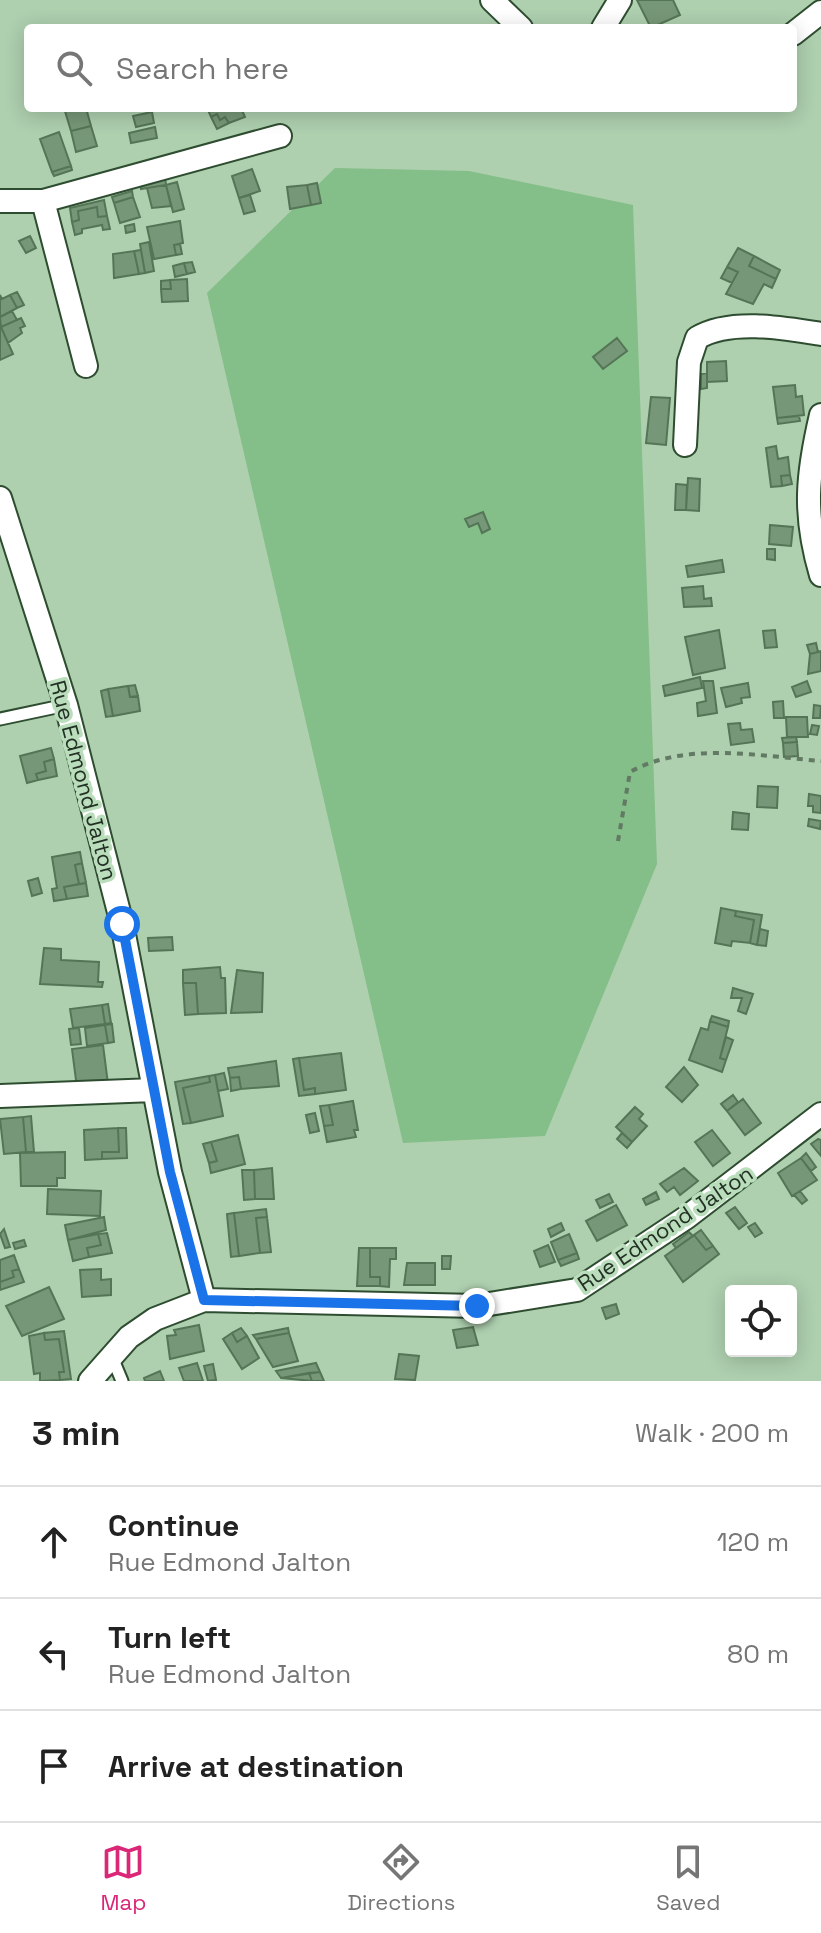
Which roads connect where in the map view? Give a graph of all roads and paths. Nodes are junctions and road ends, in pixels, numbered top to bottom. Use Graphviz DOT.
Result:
graph roads {
  1 [pos="492,0"];
  2 [pos="620,0"];
  3 [pos="821,12"];
  4 [pos="517,24"];
  5 [pos="605,24"];
  6 [pos="797,31"];
  7 [pos="280,136"];
  8 [pos="0,201"];
  9 [pos="43,201"];
  10 [pos="821,334"];
  11 [pos="86,366"];
  12 [pos="821,415"];
  13 [pos="685,445"];
  14 [pos="0,498"];
  15 [pos="821,575"];
  16 [pos="66,705"];
  17 [pos="0,719"];
  18 [pos="821,761"];
  19 [pos="618,841"];
  20 [pos="154,1090"];
  21 [pos="0,1096"];
  22 [pos="821,1114"];
  23 [pos="204,1300"];
  24 [pos="112,1357"];
  25 [pos="90,1381"];
  26 [pos="122,1381"];
  1 -- 4 [label="street"];
  2 -- 5 [label="street"];
  3 -- 6 [label="street"];
  7 -- 9 [label="street"];
  8 -- 9 [label="street"];
  9 -- 11 [label="street"];
  10 -- 13 [label="street"];
  12 -- 15 [label="street"];
  14 -- 16 [label="street, Rue Edmond Jalton"];
  16 -- 17 [label="lane"];
  16 -- 20 [label="street, Rue Edmond Jalton"];
  18 -- 19 [label="path"];
  20 -- 21 [label="street"];
  20 -- 23 [label="street, Rue Edmond Jalton"];
  22 -- 23 [label="street, Rue Edmond Jalton"];
  23 -- 24 [label="street, Rue Edmond Jalton"];
  24 -- 25 [label="street, Rue Edmond Jalton"];
  24 -- 26 [label="lane"];
}
